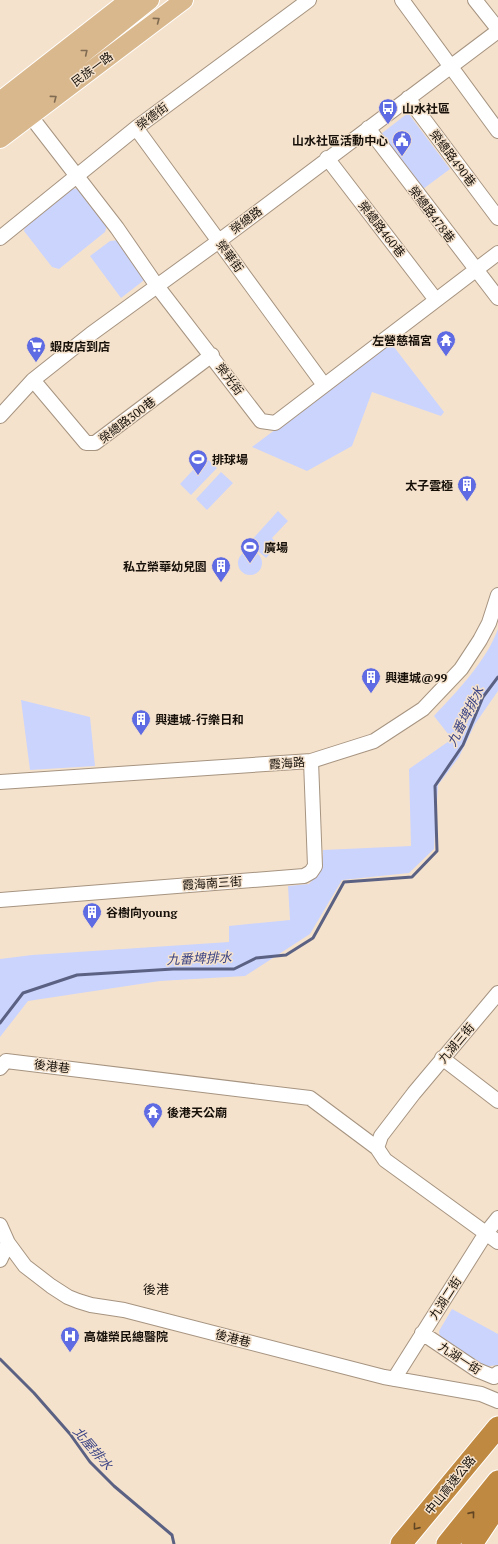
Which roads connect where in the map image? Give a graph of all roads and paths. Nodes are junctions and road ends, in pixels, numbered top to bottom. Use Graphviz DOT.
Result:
graph roads {
  1 [pos="111,0"];
  2 [pos="129,0"];
  3 [pos="150,0"];
  4 [pos="184,0"];
  5 [pos="309,0"];
  6 [pos="402,0"];
  7 [pos="475,0"];
  8 [pos="498,30"];
  9 [pos="450,66"];
  10 [pos="0,86"];
  11 [pos="408,98"];
  12 [pos="0,101"];
  13 [pos="26,110"];
  14 [pos="0,120"];
  15 [pos="136,128"];
  16 [pos="368,128"];
  17 [pos="498,131"];
  18 [pos="0,139"];
  19 [pos="327,158"];
  20 [pos="77,176"];
  21 [pos="498,218"];
  22 [pos="0,238"];
  23 [pos="219,241"];
  24 [pos="498,253"];
  25 [pos="475,270"];
  26 [pos="157,286"];
  27 [pos="498,298"];
  28 [pos="436,300"];
  29 [pos="212,355"];
  30 [pos="33,380"];
  31 [pos="324,385"];
  32 [pos="0,416"];
  33 [pos="498,595"];
  34 [pos="312,761"];
  35 [pos="0,782"];
  36 [pos="0,900"];
  37 [pos="498,993"];
  38 [pos="442,1058"];
  39 [pos="0,1068"];
  40 [pos="498,1101"];
  41 [pos="377,1148"];
  42 [pos="498,1218"];
  43 [pos="0,1225"];
  44 [pos="486,1233"];
  45 [pos="498,1242"];
  46 [pos="8,1243"];
  47 [pos="0,1260"];
  48 [pos="422,1333"];
  49 [pos="498,1373"];
  50 [pos="394,1379"];
  51 [pos="498,1401"];
  52 [pos="498,1427"];
  53 [pos="498,1481"];
  54 [pos="498,1505"];
  55 [pos="402,1544"];
  56 [pos="447,1544"];
  57 [pos="472,1544"];
  1 -- 10 [label="main road"];
  2 -- 12 [label="main road"];
  13 -- 3 [label="main road, 民族一路, one-way"];
  13 -- 4 [label="main road, 民族一路, one-way"];
  5 -- 15 [label="street, 榮德街"];
  6 -- 9 [label="street"];
  7 -- 8 [label="street, 榮總路"];
  8 -- 9 [label="street, 榮總路"];
  9 -- 11 [label="street, 榮總路"];
  9 -- 17 [label="street"];
  11 -- 16 [label="street, 榮總路"];
  11 -- 21 [label="street, 榮總路490巷"];
  13 -- 14 [label="main road, 民族一路"];
  13 -- 18 [label="main road, 民族一路"];
  13 -- 20 [label="street, 榮光街"];
  15 -- 20 [label="street, 榮德街"];
  15 -- 23 [label="street, 榮華街"];
  16 -- 19 [label="street, 榮總路"];
  16 -- 25 [label="street, 榮總路478巷"];
  19 -- 23 [label="street, 榮總路"];
  19 -- 28 [label="street, 榮總路460巷"];
  20 -- 22 [label="street, 榮德街"];
  20 -- 26 [label="street, 榮光街"];
  23 -- 26 [label="street, 榮總路"];
  23 -- 31 [label="street, 榮華街"];
  24 -- 25 [label="street, 榮光街"];
  25 -- 27 [label="street, 榮總路478巷"];
  25 -- 28 [label="street, 榮光街"];
  26 -- 29 [label="street, 榮光街"];
  26 -- 30 [label="street, 榮總路"];
  28 -- 31 [label="street, 榮光街"];
  29 -- 30 [label="street, 榮總路300巷"];
  29 -- 31 [label="street, 榮光街"];
  30 -- 32 [label="street, 榮總路"];
  33 -- 34 [label="street, 霞海路"];
  34 -- 35 [label="street, 霞海路"];
  34 -- 36 [label="street, 霞海南三街"];
  37 -- 38 [label="street, 九湖三街"];
  38 -- 40 [label="street"];
  38 -- 41 [label="street, 九湖三街"];
  39 -- 41 [label="street, 後港巷"];
  41 -- 44 [label="street, 後港巷"];
  42 -- 44 [label="street, 九湖二街"];
  43 -- 46 [label="street, 後港巷"];
  44 -- 45 [label="street, 後港巷"];
  44 -- 48 [label="street, 九湖二街"];
  46 -- 47 [label="street"];
  46 -- 50 [label="street, 後港巷"];
  48 -- 49 [label="street, 九湖一街"];
  48 -- 50 [label="street, 九湖二街"];
  50 -- 51 [label="street, 後港巷"];
  52 -- 55 [label="highway, 中山高速公路, one-way"];
  56 -- 53 [label="highway, one-way"];
  54 -- 57 [label="highway"];
}
